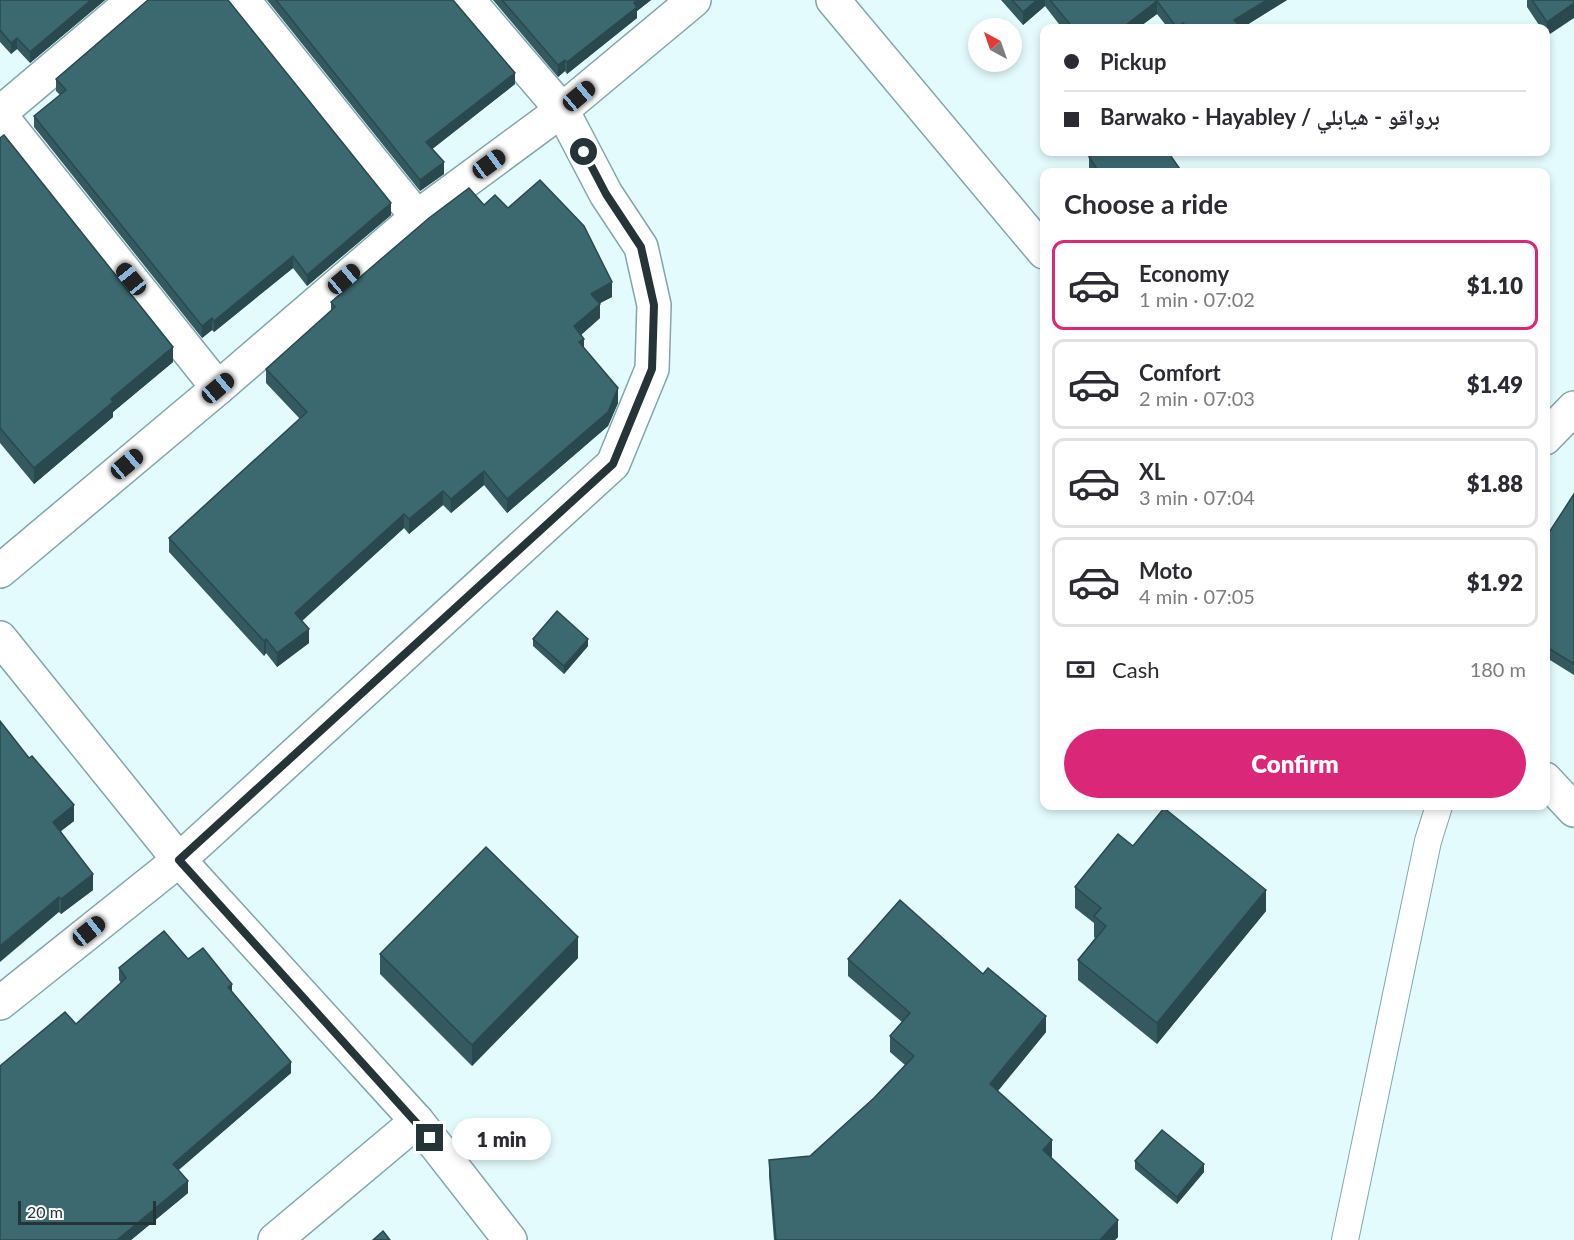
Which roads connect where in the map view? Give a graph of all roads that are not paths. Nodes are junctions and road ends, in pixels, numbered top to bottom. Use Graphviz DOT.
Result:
graph roads {
  1 [pos="134,0"];
  2 [pos="243,0"];
  3 [pos="468,0"];
  4 [pos="694,0"];
  5 [pos="833,0"];
  6 [pos="562,110"];
  7 [pos="0,114"];
  8 [pos="417,217"];
  9 [pos="1040,247"];
  10 [pos="218,388"];
  11 [pos="1574,408"];
  12 [pos="1550,433"];
  13 [pos="0,571"];
  14 [pos="0,638"];
  15 [pos="1550,784"];
  16 [pos="1438,810"];
  17 [pos="1574,810"];
  18 [pos="179,860"];
  19 [pos="0,1003"];
  20 [pos="417,1121"];
  21 [pos="275,1240"];
  22 [pos="510,1240"];
  23 [pos="1345,1240"];
  1 -- 7 [label="street"];
  2 -- 8 [label="street"];
  3 -- 6 [label="street"];
  4 -- 6 [label="street"];
  5 -- 9 [label="street"];
  6 -- 8 [label="street"];
  6 -- 18 [label="street"];
  7 -- 10 [label="street"];
  8 -- 10 [label="street"];
  10 -- 13 [label="street"];
  11 -- 12 [label="street"];
  14 -- 18 [label="street"];
  15 -- 17 [label="street"];
  16 -- 23 [label="lane"];
  18 -- 19 [label="street"];
  18 -- 20 [label="street"];
  20 -- 21 [label="street"];
  20 -- 22 [label="street"];
}
